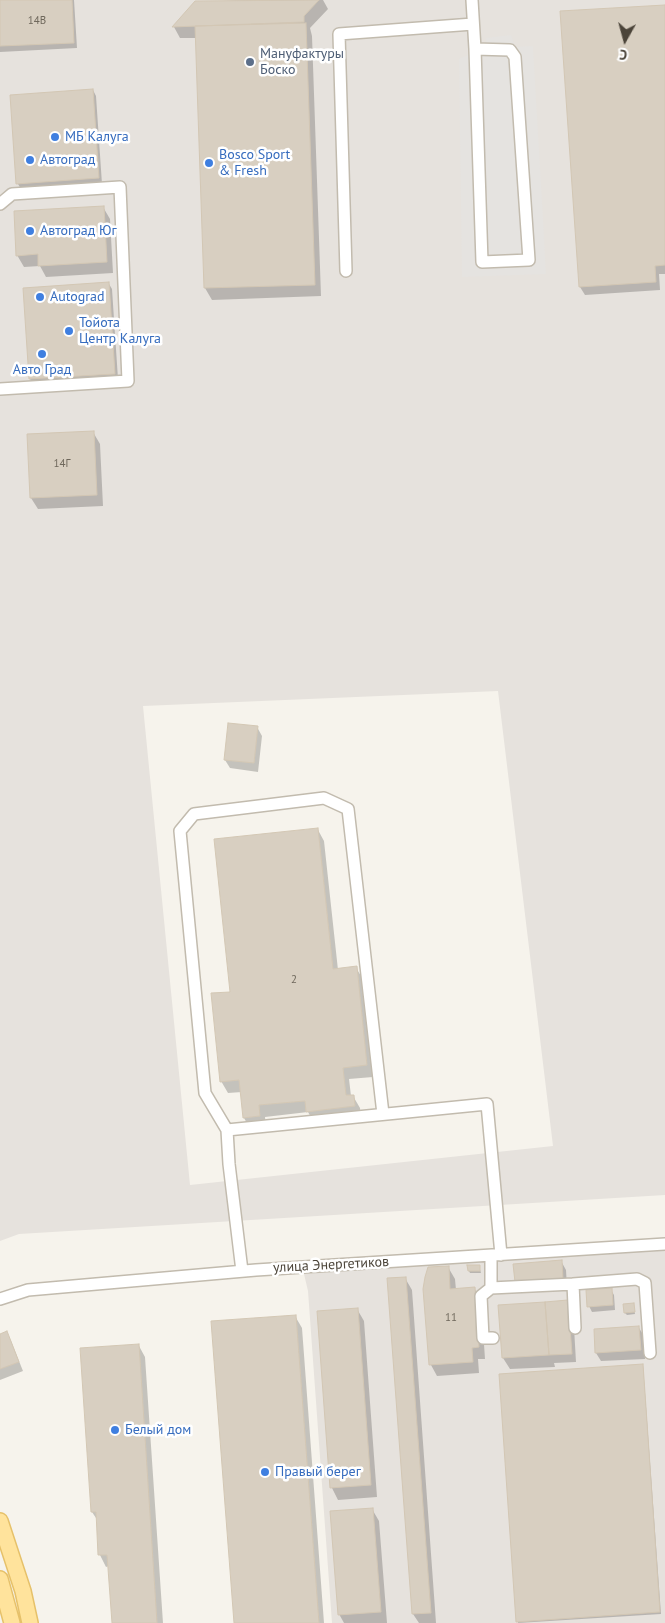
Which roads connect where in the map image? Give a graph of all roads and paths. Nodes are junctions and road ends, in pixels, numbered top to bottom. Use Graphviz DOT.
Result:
graph roads {
  1 [pos="472,0"];
  2 [pos="473,24"];
  3 [pos="475,49"];
  4 [pos="0,204"];
  5 [pos="346,271"];
  6 [pos="0,389"];
  7 [pos="383,1114"];
  8 [pos="227,1130"];
  9 [pos="665,1244"];
  10 [pos="496,1256"];
  11 [pos="242,1271"];
  12 [pos="573,1284"];
  13 [pos="491,1288"];
  14 [pos="0,1300"];
  15 [pos="575,1328"];
  16 [pos="493,1338"];
  17 [pos="650,1353"];
  18 [pos="0,1521"];
  19 [pos="0,1580"];
  20 [pos="12,1623"];
  21 [pos="30,1623"];
  1 -- 2 [label="street"];
  2 -- 3 [label="street"];
  2 -- 5 [label="street"];
  3 -- 3 [label="street"];
  4 -- 6 [label="street"];
  7 -- 8 [label="street"];
  7 -- 8 [label="street"];
  7 -- 10 [label="street"];
  8 -- 11 [label="street"];
  9 -- 10 [label="street, улица Энергетиков"];
  10 -- 11 [label="street, улица Энергетиков"];
  10 -- 13 [label="street"];
  11 -- 14 [label="street, улица Энергетиков"];
  12 -- 13 [label="street"];
  12 -- 15 [label="street"];
  12 -- 17 [label="street"];
  13 -- 16 [label="street"];
  18 -- 21 [label="main road"];
  19 -- 20 [label="main road"];
}
